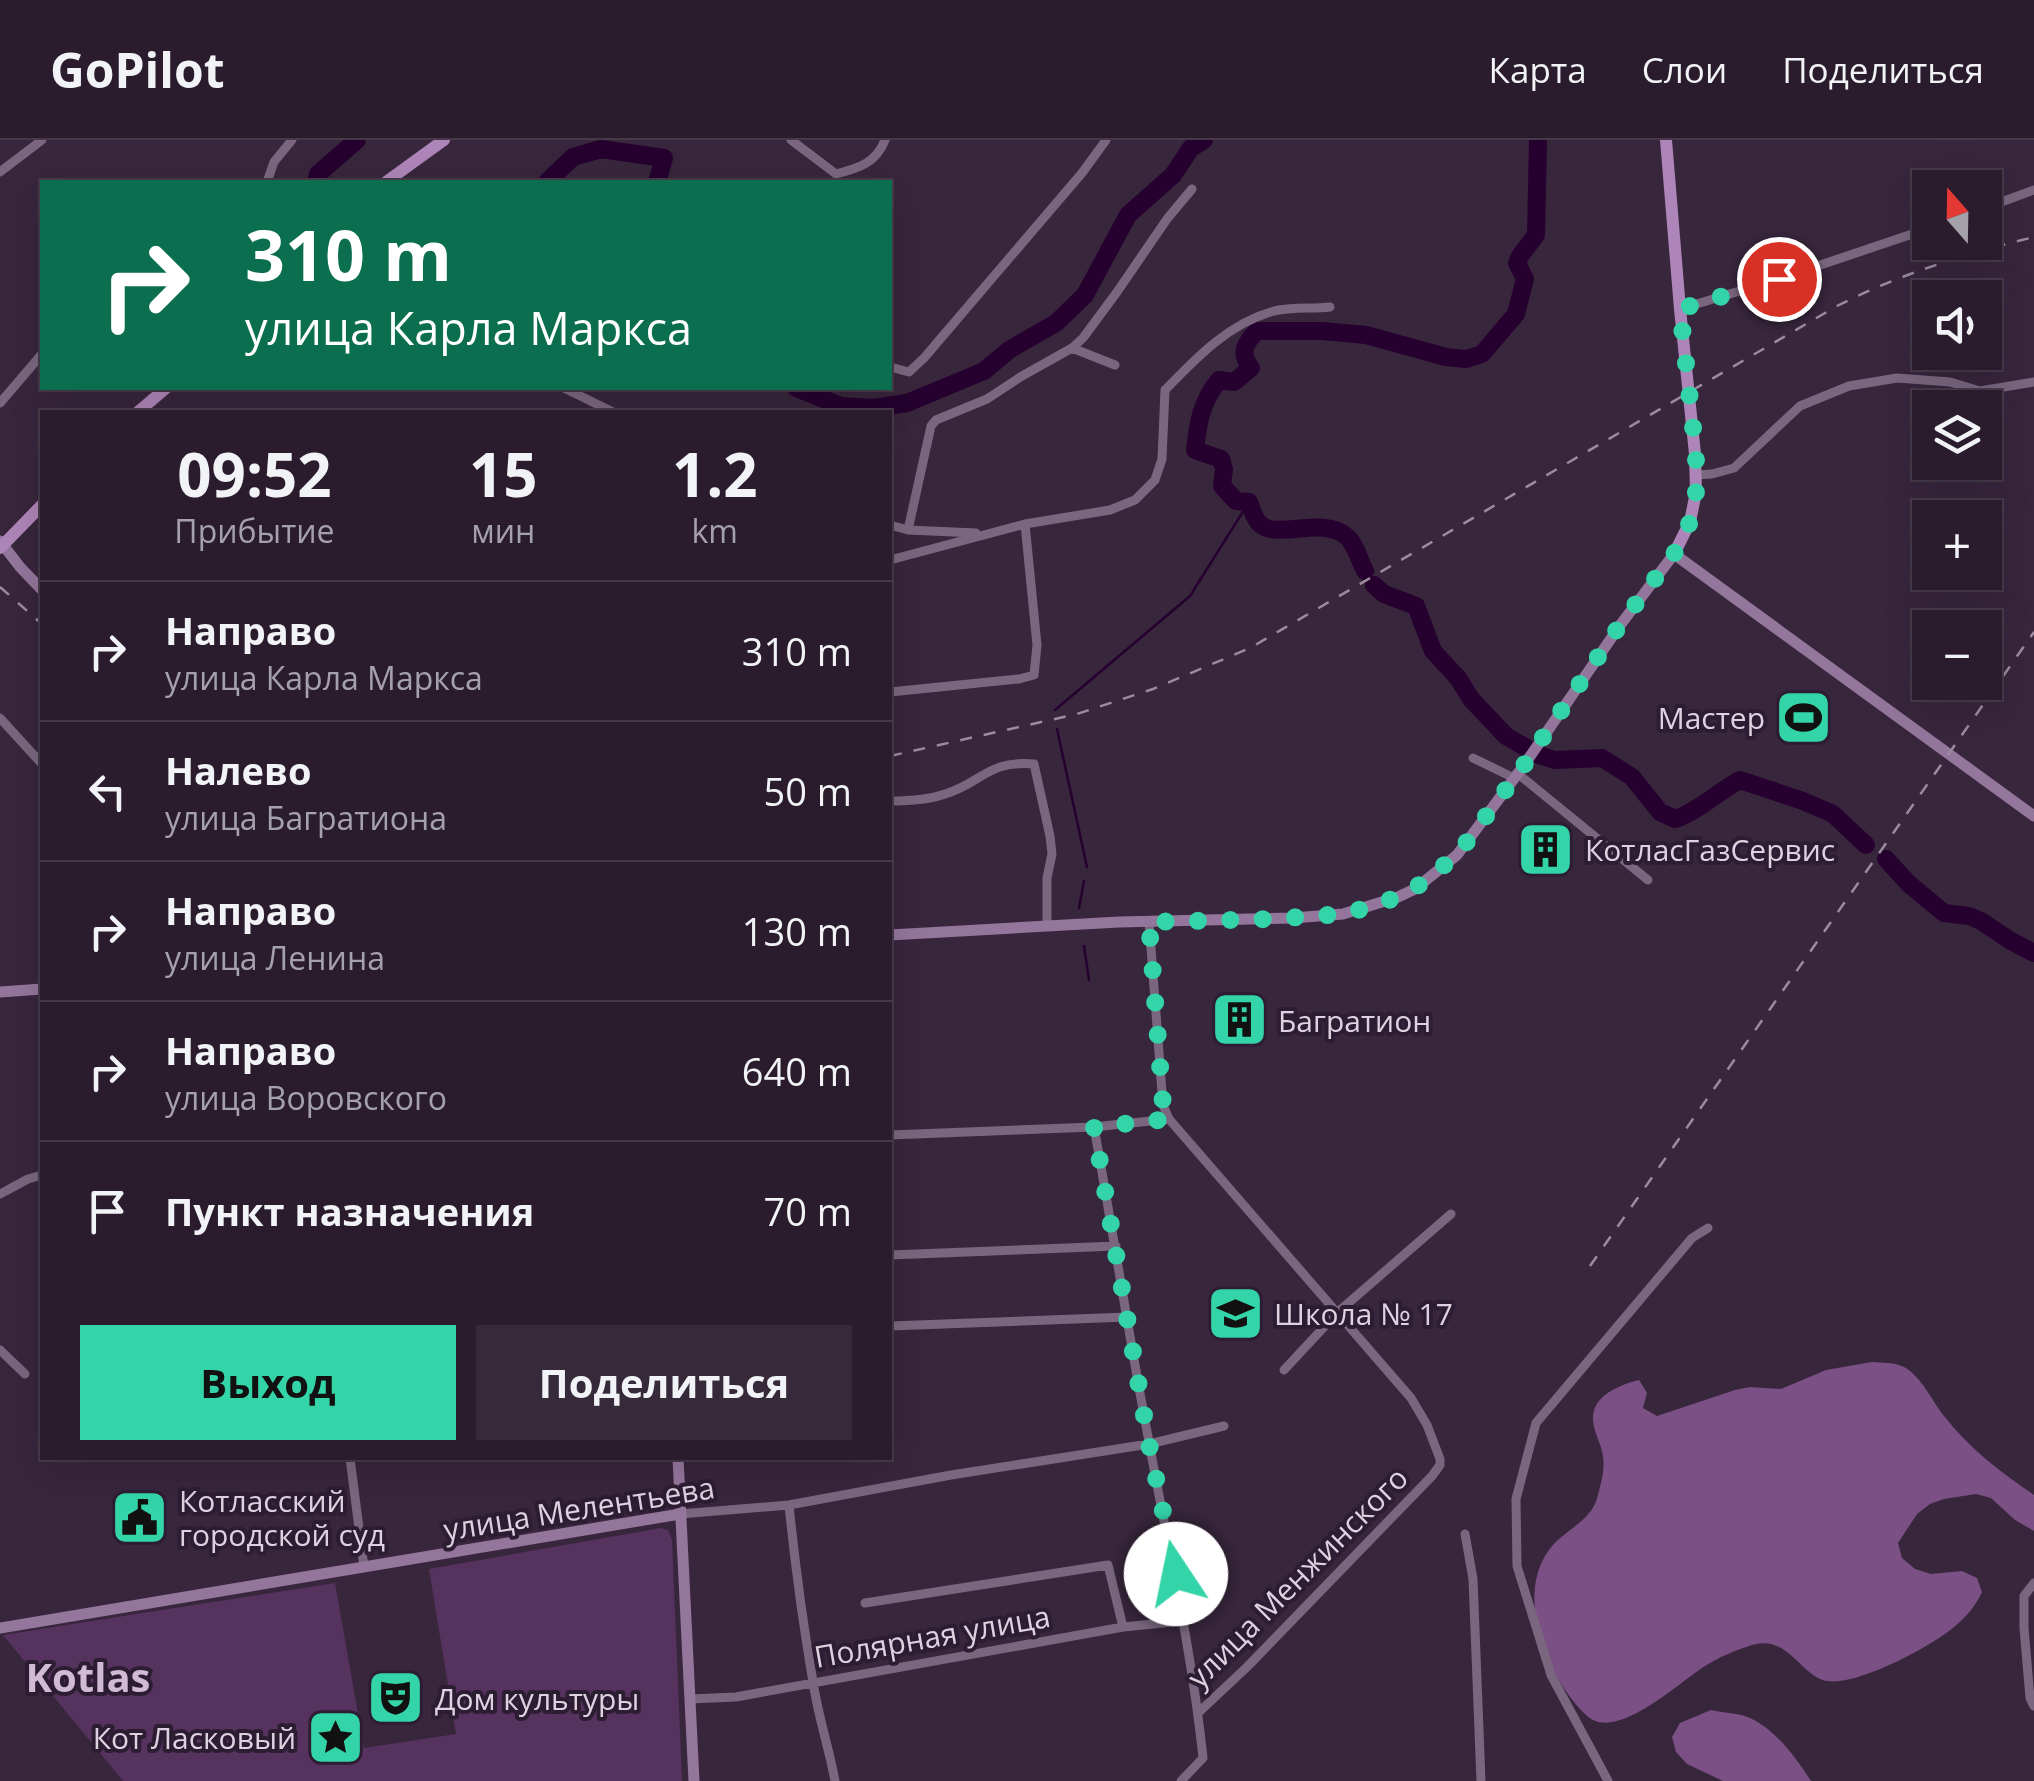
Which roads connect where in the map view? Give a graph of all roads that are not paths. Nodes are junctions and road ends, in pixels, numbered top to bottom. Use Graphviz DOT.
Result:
graph roads {
  1 [pos="42,140"];
  2 [pos="292,140"];
  3 [pos="444,140"];
  4 [pos="790,140"];
  5 [pos="885,140"];
  6 [pos="1106,140"];
  7 [pos="1666,140"];
  8 [pos="0,172"];
  9 [pos="832,178"];
  10 [pos="268,180"];
  11 [pos="389,180"];
  12 [pos="1192,189"];
  13 [pos="2034,190"];
  14 [pos="2002,202"];
  15 [pos="1912,234"];
  16 [pos="1330,307"];
  17 [pos="1680,309"];
  18 [pos="1072,348"];
  19 [pos="40,356"];
  20 [pos="1115,365"];
  21 [pos="892,368"];
  22 [pos="2034,382"];
  23 [pos="164,390"];
  24 [pos="568,390"];
  25 [pos="0,403"];
  26 [pos="140,410"];
  27 [pos="609,410"];
  28 [pos="1696,475"];
  29 [pos="40,507"];
  30 [pos="1024,524"];
  31 [pos="892,526"];
  32 [pos="908,530"];
  33 [pos="987,534"];
  34 [pos="1,544"];
  35 [pos="1674,554"];
  36 [pos="892,559"];
  37 [pos="40,588"];
  38 [pos="892,692"];
  39 [pos="0,718"];
  40 [pos="1473,758"];
  41 [pos="40,762"];
  42 [pos="1519,771"];
  43 [pos="892,801"];
  44 [pos="2034,816"];
  45 [pos="1648,880"];
  46 [pos="1149,922"];
  47 [pos="1047,926"];
  48 [pos="892,934"];
  49 [pos="2,987"];
  50 [pos="40,989"];
  51 [pos="1169,1119"];
  52 [pos="1094,1127"];
  53 [pos="892,1135"];
  54 [pos="40,1176"];
  55 [pos="0,1194"];
  56 [pos="1451,1214"];
  57 [pos="1708,1228"];
  58 [pos="1116,1246"];
  59 [pos="892,1255"];
  60 [pos="1338,1312"];
  61 [pos="1127,1317"];
  62 [pos="892,1326"];
  63 [pos="0,1350"];
  64 [pos="1284,1370"];
  65 [pos="25,1374"];
  66 [pos="1224,1426"];
  67 [pos="1149,1444"];
  68 [pos="350,1460"];
  69 [pos="678,1460"];
  70 [pos="789,1505"];
  71 [pos="680,1514"];
  72 [pos="1465,1534"];
  73 [pos="364,1567"];
  74 [pos="2034,1583"];
  75 [pos="866,1603"];
  76 [pos="1184,1621"];
  77 [pos="1123,1627"];
  78 [pos="0,1628"];
  79 [pos="813,1684"];
  80 [pos="690,1700"];
  81 [pos="2034,1706"];
  82 [pos="1198,1712"];
  83 [pos="694,1781"];
  84 [pos="836,1781"];
  85 [pos="1181,1781"];
  86 [pos="1481,1781"];
  87 [pos="1608,1781"];
  1 -- 8 [label="street"];
  2 -- 10 [label="street"];
  3 -- 11 [label="main road"];
  4 -- 9 [label="street"];
  5 -- 9 [label="street"];
  6 -- 21 [label="street"];
  7 -- 17 [label="main road"];
  12 -- 18 [label="street"];
  13 -- 14 [label="street"];
  15 -- 17 [label="street"];
  16 -- 30 [label="street"];
  17 -- 28 [label="main road"];
  18 -- 20 [label="street"];
  18 -- 32 [label="street"];
  19 -- 25 [label="street"];
  22 -- 28 [label="street"];
  23 -- 26 [label="main road"];
  24 -- 27 [label="street"];
  28 -- 35 [label="main road"];
  29 -- 34 [label="main road"];
  30 -- 33 [label="street"];
  30 -- 38 [label="street"];
  31 -- 32 [label="street"];
  32 -- 33 [label="street"];
  33 -- 36 [label="street"];
  34 -- 37 [label="main road"];
  35 -- 42 [label="main road"];
  35 -- 44 [label="main road"];
  39 -- 41 [label="street"];
  40 -- 42 [label="street"];
  42 -- 45 [label="street"];
  42 -- 46 [label="main road"];
  43 -- 47 [label="street"];
  46 -- 47 [label="main road"];
  46 -- 51 [label="street"];
  47 -- 48 [label="main road"];
  49 -- 50 [label="main road"];
  51 -- 52 [label="street"];
  51 -- 60 [label="street"];
  52 -- 53 [label="street"];
  52 -- 58 [label="street"];
  54 -- 55 [label="street"];
  56 -- 60 [label="street"];
  57 -- 87 [label="street"];
  58 -- 59 [label="street"];
  58 -- 61 [label="street"];
  60 -- 64 [label="street"];
  60 -- 82 [label="street, улица Менжинского"];
  61 -- 62 [label="street"];
  61 -- 67 [label="street"];
  63 -- 65 [label="street"];
  66 -- 67 [label="street, улица Мелентьева"];
  67 -- 70 [label="street, улица Мелентьева"];
  67 -- 76 [label="street"];
  68 -- 73 [label="street"];
  69 -- 71 [label="main road"];
  70 -- 71 [label="street, улица Мелентьева"];
  70 -- 79 [label="street"];
  71 -- 73 [label="main road, улица Мелентьева"];
  71 -- 80 [label="main road"];
  72 -- 86 [label="street"];
  73 -- 78 [label="main road, улица Мелентьева"];
  74 -- 81 [label="street"];
  75 -- 77 [label="street"];
  76 -- 77 [label="street, Полярная улица"];
  76 -- 82 [label="street"];
  77 -- 79 [label="street, Полярная улица"];
  79 -- 80 [label="street, Полярная улица"];
  79 -- 84 [label="street"];
  80 -- 83 [label="main road"];
  82 -- 85 [label="street"];
}
